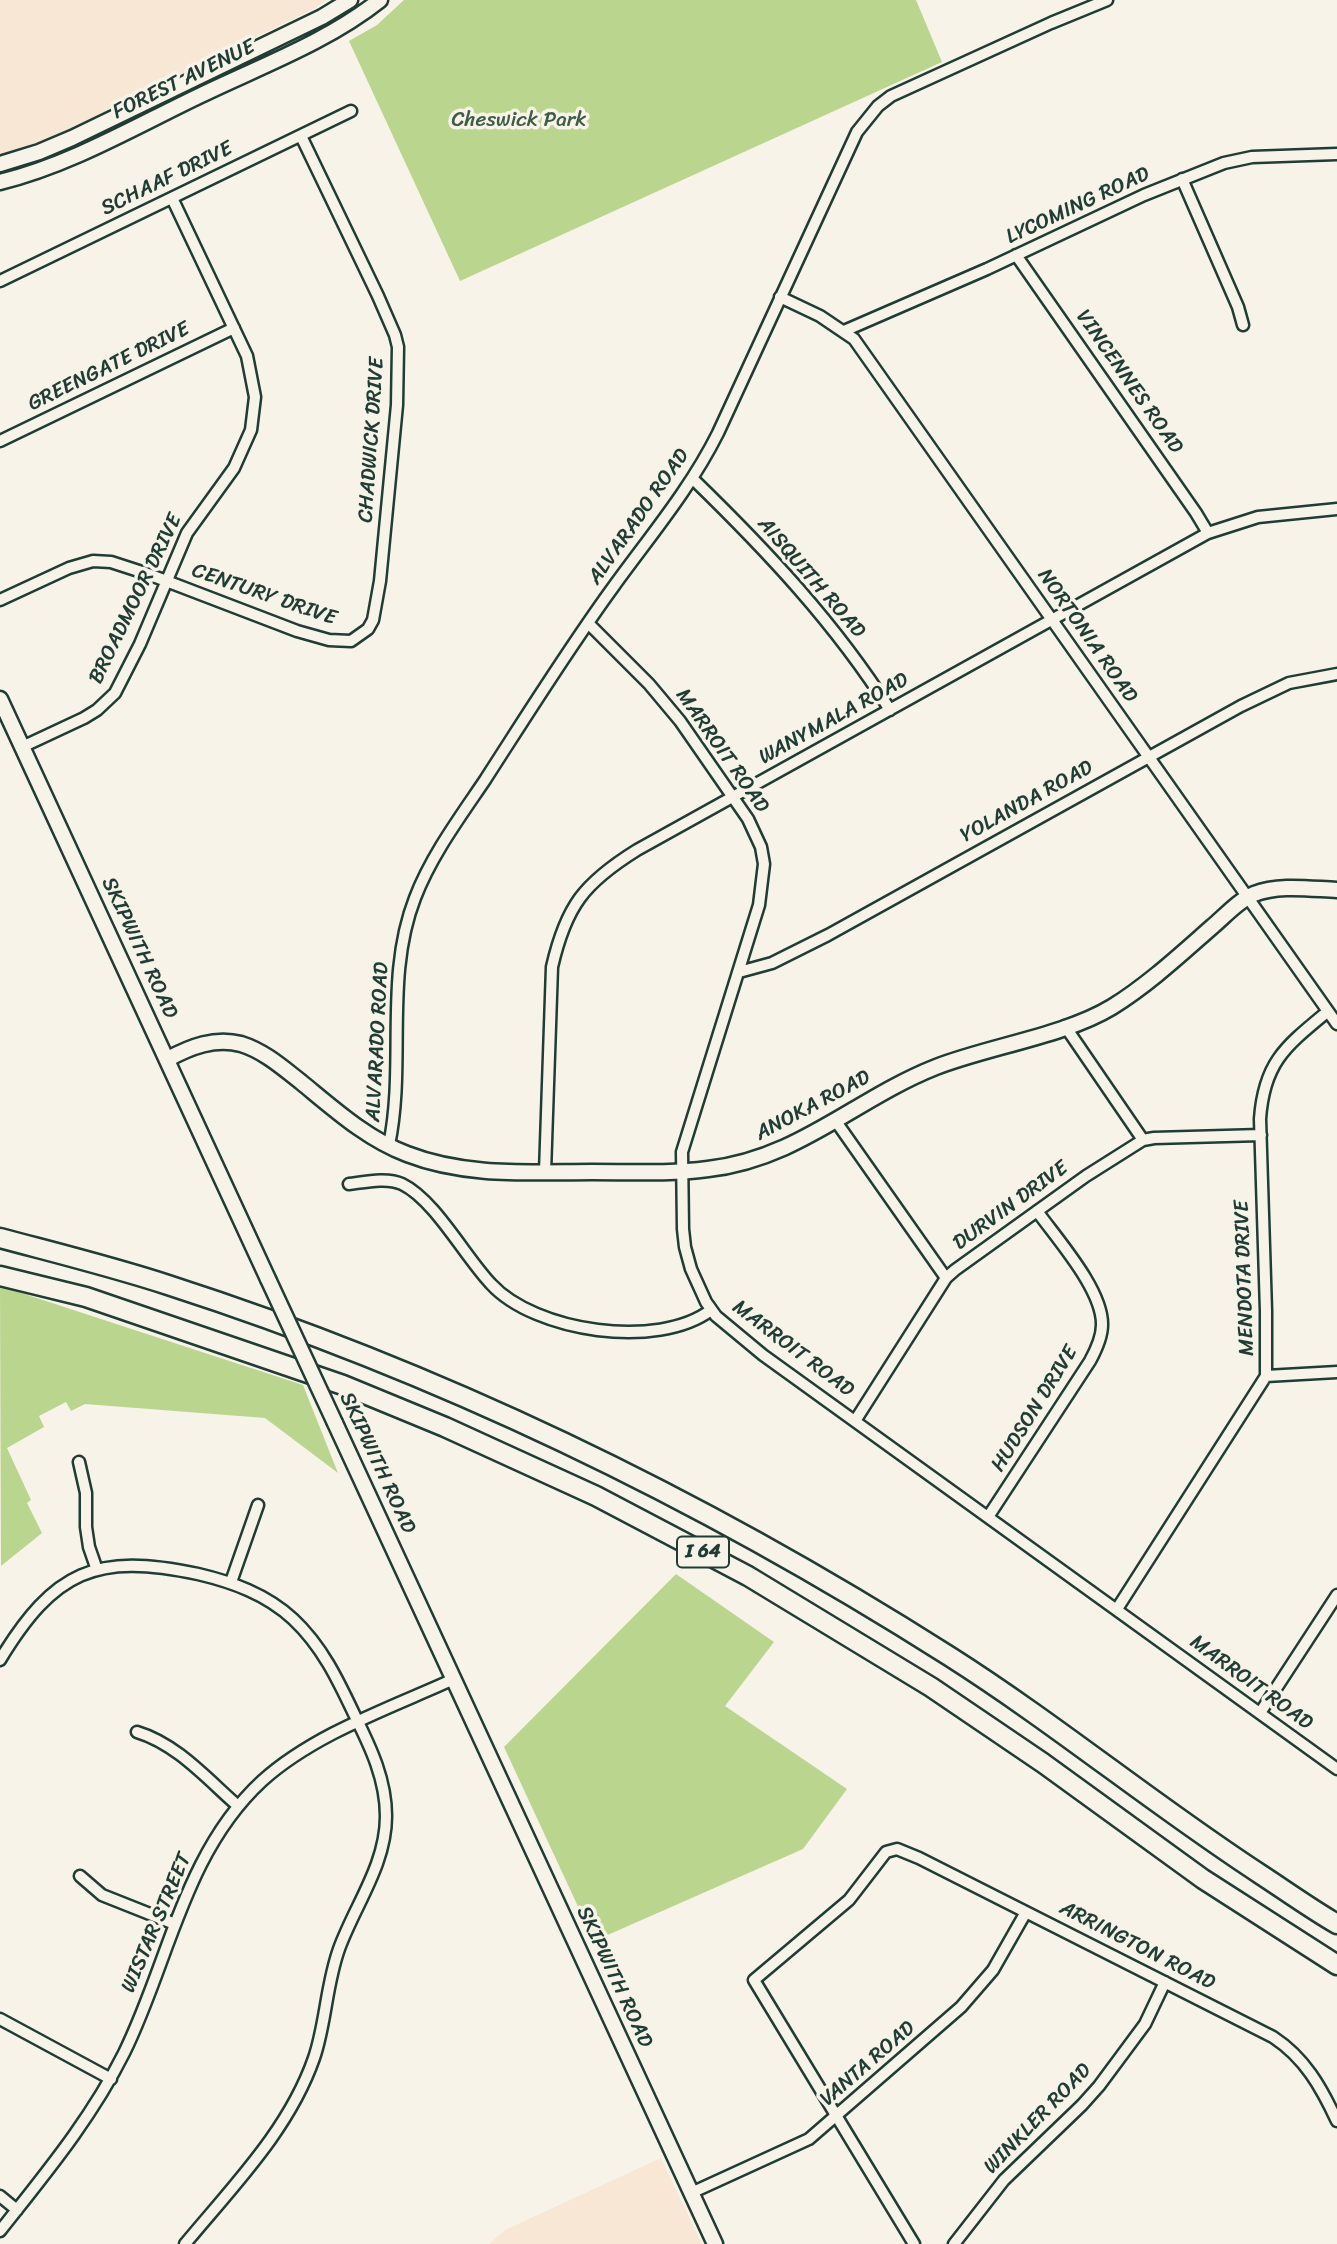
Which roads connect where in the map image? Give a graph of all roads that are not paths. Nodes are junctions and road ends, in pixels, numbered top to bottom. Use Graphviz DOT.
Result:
graph roads {
  1 [pos="350,0"];
  2 [pos="380,0"];
  3 [pos="1107,0"];
  4 [pos="351,111"];
  5 [pos="301,136"];
  6 [pos="1337,154"];
  7 [pos="0,164"];
  8 [pos="1182,178"];
  9 [pos="0,182"];
  10 [pos="172,198"];
  11 [pos="1016,256"];
  12 [pos="0,281"];
  13 [pos="780,297"];
  14 [pos="1243,325"];
  15 [pos="234,328"];
  16 [pos="844,331"];
  17 [pos="0,441"];
  18 [pos="693,479"];
  19 [pos="1337,509"];
  20 [pos="1208,533"];
  21 [pos="166,581"];
  22 [pos="0,600"];
  23 [pos="1053,621"];
  24 [pos="588,622"];
  25 [pos="359,638"];
  26 [pos="1337,674"];
  27 [pos="0,699"];
  28 [pos="890,710"];
  29 [pos="22,747"];
  30 [pos="1149,757"];
  31 [pos="733,796"];
  32 [pos="1337,890"];
  33 [pos="1248,898"];
  34 [pos="739,972"];
  35 [pos="1328,1012"];
  36 [pos="1337,1024"];
  37 [pos="1065,1026"];
  38 [pos="168,1059"];
  39 [pos="835,1120"];
  40 [pos="1261,1135"];
  41 [pos="1143,1140"];
  42 [pos="389,1145"];
  43 [pos="684,1171"];
  44 [pos="545,1172"];
  45 [pos="349,1184"];
  46 [pos="1037,1211"];
  47 [pos="0,1238"];
  48 [pos="0,1276"];
  49 [pos="946,1278"];
  50 [pos="711,1310"];
  51 [pos="1337,1372"];
  52 [pos="1266,1376"];
  53 [pos="855,1420"];
  54 [pos="79,1462"];
  55 [pos="258,1505"];
  56 [pos="988,1517"];
  57 [pos="97,1570"];
  58 [pos="231,1583"];
  59 [pos="1337,1595"];
  60 [pos="1117,1609"];
  61 [pos="0,1660"];
  62 [pos="454,1679"];
  63 [pos="1260,1713"];
  64 [pos="359,1723"];
  65 [pos="137,1732"];
  66 [pos="1337,1769"];
  67 [pos="239,1806"];
  68 [pos="80,1876"];
  69 [pos="1026,1912"];
  70 [pos="175,1924"];
  71 [pos="1337,1924"];
  72 [pos="1337,1965"];
  73 [pos="1165,1982"];
  74 [pos="0,2019"];
  75 [pos="111,2079"];
  76 [pos="836,2117"];
  77 [pos="1337,2121"];
  78 [pos="691,2193"];
  79 [pos="0,2196"];
  80 [pos="17,2210"];
  81 [pos="0,2231"];
  82 [pos="185,2244"];
  83 [pos="715,2244"];
  84 [pos="914,2244"];
  85 [pos="954,2244"];
  1 -- 7 [label="main road, FOREST AVENUE"];
  2 -- 9 [label="main road, FOREST AVENUE"];
  3 -- 13 [label="street, ALVARADO ROAD"];
  4 -- 5 [label="street, SCHAAF DRIVE"];
  5 -- 10 [label="street, SCHAAF DRIVE"];
  5 -- 25 [label="street, CHADWICK DRIVE"];
  6 -- 8 [label="street, LYCOMING ROAD"];
  8 -- 11 [label="street, LYCOMING ROAD"];
  8 -- 14 [label="street"];
  10 -- 12 [label="street, SCHAAF DRIVE"];
  10 -- 15 [label="street, BROADMOOR DRIVE"];
  11 -- 16 [label="street, LYCOMING ROAD"];
  11 -- 20 [label="street, VINCENNES ROAD"];
  13 -- 16 [label="street, NORTONIA ROAD"];
  13 -- 18 [label="street, ALVARADO ROAD"];
  15 -- 17 [label="street, GREENGATE DRIVE"];
  15 -- 21 [label="street, BROADMOOR DRIVE"];
  16 -- 23 [label="street, NORTONIA ROAD"];
  18 -- 24 [label="street, ALVARADO ROAD"];
  18 -- 28 [label="street, AISQUITH ROAD"];
  19 -- 20 [label="street, WANYMALA ROAD"];
  20 -- 23 [label="street, WANYMALA ROAD"];
  21 -- 22 [label="street, CENTURY DRIVE"];
  21 -- 25 [label="street, CENTURY DRIVE"];
  21 -- 29 [label="street, BROADMOOR DRIVE"];
  23 -- 28 [label="street, WANYMALA ROAD"];
  23 -- 30 [label="street, NORTONIA ROAD"];
  24 -- 31 [label="street, MARROIT ROAD"];
  24 -- 42 [label="street, ALVARADO ROAD"];
  26 -- 30 [label="street, YOLANDA ROAD"];
  27 -- 29 [label="main road, SKIPWITH ROAD"];
  28 -- 31 [label="street, WANYMALA ROAD"];
  29 -- 38 [label="main road, SKIPWITH ROAD"];
  30 -- 33 [label="street, NORTONIA ROAD"];
  30 -- 34 [label="street, YOLANDA ROAD"];
  31 -- 34 [label="street, MARROIT ROAD"];
  31 -- 44 [label="street, WANYMALA ROAD"];
  32 -- 33 [label="main road, ANOKA ROAD"];
  33 -- 35 [label="street, NORTONIA ROAD"];
  33 -- 37 [label="main road, ANOKA ROAD"];
  34 -- 43 [label="street, MARROIT ROAD"];
  35 -- 36 [label="street, NORTONIA ROAD"];
  35 -- 40 [label="street, MENDOTA DRIVE"];
  37 -- 39 [label="main road, ANOKA ROAD"];
  37 -- 41 [label="street"];
  38 -- 42 [label="main road, ANOKA ROAD"];
  38 -- 62 [label="main road, SKIPWITH ROAD, bridge"];
  39 -- 43 [label="main road, ANOKA ROAD"];
  39 -- 49 [label="street"];
  40 -- 41 [label="street, DURVIN DRIVE"];
  40 -- 52 [label="street, MENDOTA DRIVE"];
  41 -- 46 [label="street, DURVIN DRIVE"];
  42 -- 44 [label="main road, ANOKA ROAD"];
  43 -- 44 [label="main road, ANOKA ROAD"];
  43 -- 50 [label="street, MARROIT ROAD"];
  45 -- 50 [label="street"];
  46 -- 49 [label="street, DURVIN DRIVE"];
  46 -- 56 [label="street, HUDSON DRIVE"];
  47 -- 71 [label="highway, I 64"];
  48 -- 72 [label="highway, I 64"];
  49 -- 53 [label="street, DURVIN DRIVE"];
  50 -- 53 [label="street, MARROIT ROAD"];
  51 -- 52 [label="street"];
  52 -- 60 [label="street, MENDOTA DRIVE"];
  53 -- 56 [label="street, MARROIT ROAD"];
  54 -- 57 [label="street"];
  55 -- 58 [label="street"];
  56 -- 60 [label="street, MARROIT ROAD"];
  57 -- 58 [label="street"];
  57 -- 61 [label="street"];
  58 -- 64 [label="street"];
  59 -- 63 [label="street"];
  60 -- 63 [label="street, MARROIT ROAD"];
  62 -- 64 [label="street, WISTAR STREET"];
  62 -- 78 [label="main road, SKIPWITH ROAD"];
  63 -- 66 [label="street, MARROIT ROAD"];
  64 -- 67 [label="street, WISTAR STREET"];
  64 -- 82 [label="street"];
  65 -- 67 [label="street"];
  67 -- 70 [label="street, WISTAR STREET"];
  68 -- 70 [label="street"];
  69 -- 73 [label="street, ARRINGTON ROAD"];
  69 -- 76 [label="street, VANTA ROAD"];
  69 -- 76 [label="street, ARRINGTON ROAD"];
  70 -- 75 [label="street, WISTAR STREET"];
  73 -- 77 [label="street, ARRINGTON ROAD"];
  73 -- 85 [label="street, WINKLER ROAD"];
  74 -- 75 [label="street"];
  75 -- 80 [label="street, WISTAR STREET"];
  76 -- 78 [label="street, VANTA ROAD"];
  76 -- 84 [label="street"];
  78 -- 83 [label="main road, SKIPWITH ROAD"];
  79 -- 80 [label="street"];
  80 -- 81 [label="street, WISTAR STREET"];
}
